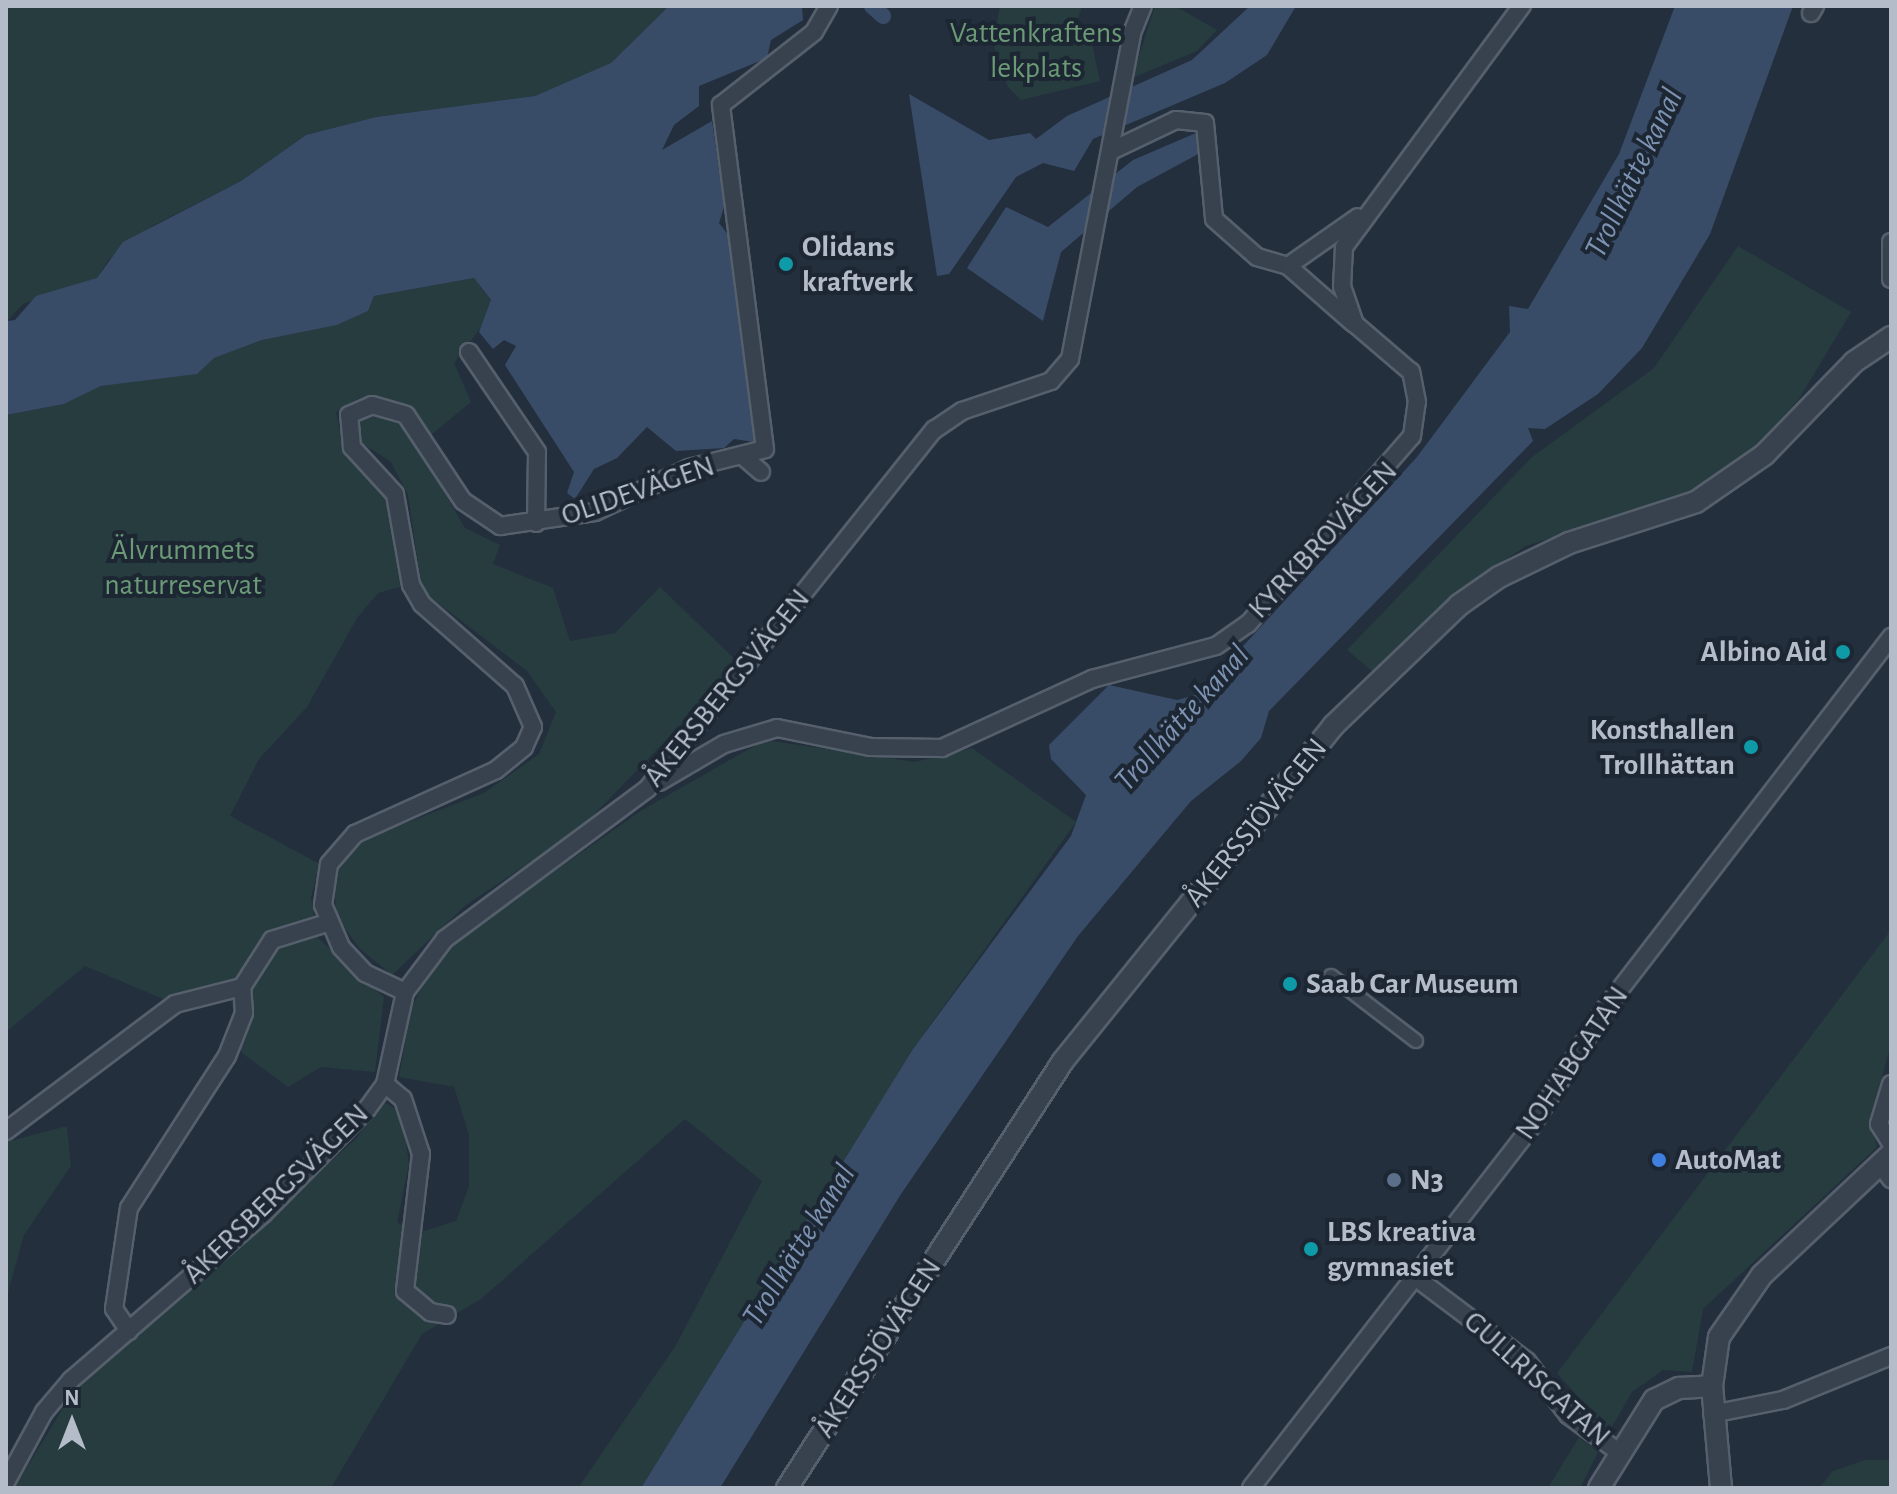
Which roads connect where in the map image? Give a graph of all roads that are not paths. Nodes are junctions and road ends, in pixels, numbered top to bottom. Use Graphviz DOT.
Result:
graph roads {
  1 [pos="829,6"];
  2 [pos="1143,6"];
  3 [pos="1522,6"];
  4 [pos="1113,144"];
  5 [pos="1360,216"];
  6 [pos="1891,242"];
  7 [pos="1288,266"];
  8 [pos="1891,279"];
  9 [pos="1355,324"];
  10 [pos="1891,337"];
  11 [pos="469,352"];
  12 [pos="745,458"];
  13 [pos="761,472"];
  14 [pos="536,523"];
  15 [pos="1891,637"];
  16 [pos="647,789"];
  17 [pos="327,923"];
  18 [pos="1331,976"];
  19 [pos="242,987"];
  20 [pos="405,992"];
  21 [pos="1416,1041"];
  22 [pos="385,1084"];
  23 [pos="1891,1084"];
  24 [pos="6,1131"];
  25 [pos="1891,1143"];
  26 [pos="1887,1166"];
  27 [pos="1415,1277"];
  28 [pos="447,1315"];
  29 [pos="129,1331"];
  30 [pos="1891,1356"];
  31 [pos="1712,1386"];
  32 [pos="1712,1414"];
  33 [pos="1620,1453"];
  34 [pos="6,1482"];
  35 [pos="787,1488"];
  36 [pos="1251,1488"];
  37 [pos="1599,1488"];
  38 [pos="1721,1488"];
  1 -- 12 [label="street, OLIDEVÄGEN"];
  2 -- 4 [label="street, ÅKERSBERGSVÄGEN"];
  3 -- 5 [label="street"];
  4 -- 7 [label="street, KYRKBROVÄGEN"];
  4 -- 16 [label="street, ÅKERSBERGSVÄGEN"];
  5 -- 7 [label="street"];
  5 -- 9 [label="street"];
  6 -- 8 [label="street"];
  7 -- 9 [label="street, KYRKBROVÄGEN"];
  9 -- 16 [label="street, KYRKBROVÄGEN"];
  10 -- 35 [label="street, ÅKERSSJÖVÄGEN"];
  11 -- 14 [label="street"];
  12 -- 13 [label="street"];
  12 -- 14 [label="street, OLIDEVÄGEN"];
  14 -- 17 [label="street, OLIDEVÄGEN"];
  15 -- 27 [label="street, NOHABGATAN"];
  16 -- 20 [label="street, ÅKERSBERGSVÄGEN"];
  17 -- 19 [label="street"];
  17 -- 20 [label="street"];
  18 -- 21 [label="street"];
  19 -- 24 [label="street"];
  19 -- 29 [label="street"];
  20 -- 22 [label="street, ÅKERSBERGSVÄGEN"];
  22 -- 28 [label="street"];
  22 -- 29 [label="street, ÅKERSBERGSVÄGEN"];
  23 -- 25 [label="street"];
  26 -- 31 [label="street"];
  27 -- 33 [label="street, GULLRISGATAN"];
  27 -- 36 [label="street, NOHABGATAN"];
  29 -- 34 [label="street, ÅKERSBERGSVÄGEN"];
  30 -- 32 [label="street"];
  31 -- 32 [label="street"];
  31 -- 33 [label="street"];
  32 -- 38 [label="street"];
  33 -- 37 [label="street"];
}
